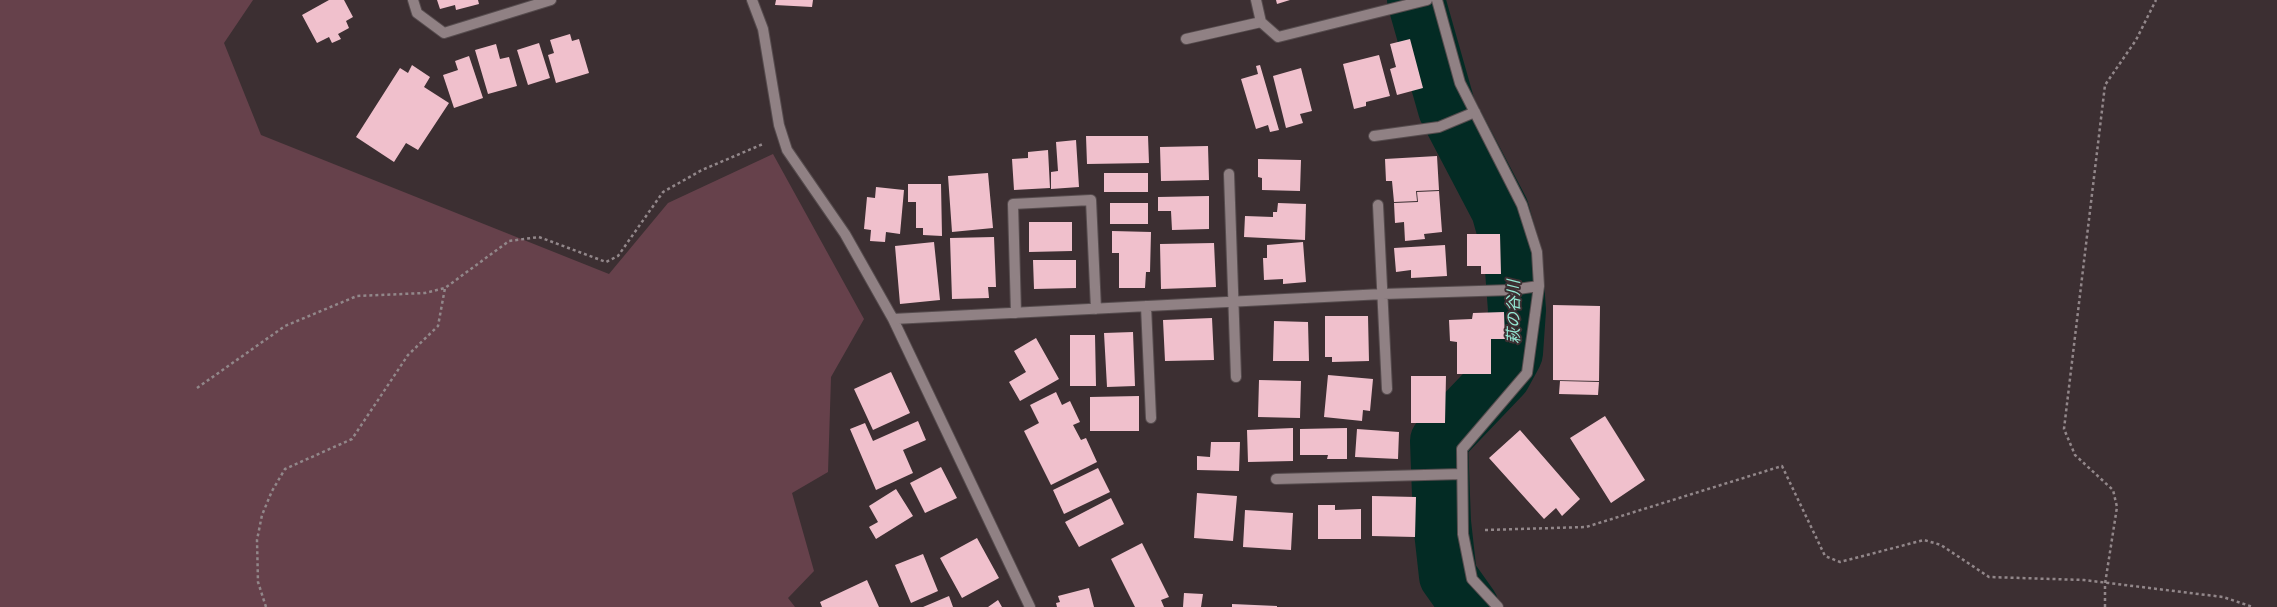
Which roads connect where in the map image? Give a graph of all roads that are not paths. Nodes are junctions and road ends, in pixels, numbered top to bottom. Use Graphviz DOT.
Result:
graph roads {
  1 [pos="413,0"];
  2 [pos="551,0"];
  3 [pos="752,0"];
  4 [pos="1256,0"];
  5 [pos="1426,0"];
  6 [pos="1438,0"];
  7 [pos="1261,22"];
  8 [pos="1186,40"];
  9 [pos="1474,112"];
  10 [pos="1374,136"];
  11 [pos="1229,174"];
  12 [pos="1378,205"];
  13 [pos="1539,286"];
  14 [pos="1383,294"];
  15 [pos="1233,302"];
  16 [pos="1146,306"];
  17 [pos="1096,309"];
  18 [pos="1016,313"];
  19 [pos="893,319"];
  20 [pos="1236,377"];
  21 [pos="1387,388"];
  22 [pos="1151,418"];
  23 [pos="1462,474"];
  24 [pos="1276,479"];
  25 [pos="1030,607"];
  26 [pos="1498,607"];
  1 -- 2 [label="street"];
  3 -- 19 [label="street"];
  4 -- 7 [label="street"];
  5 -- 7 [label="street"];
  6 -- 9 [label="street"];
  7 -- 8 [label="street"];
  9 -- 10 [label="street"];
  9 -- 13 [label="street"];
  11 -- 15 [label="street"];
  12 -- 14 [label="street"];
  13 -- 14 [label="street"];
  13 -- 23 [label="street"];
  14 -- 15 [label="street"];
  14 -- 21 [label="street"];
  15 -- 16 [label="street"];
  15 -- 20 [label="street"];
  16 -- 17 [label="street"];
  16 -- 22 [label="street"];
  17 -- 18 [label="street"];
  17 -- 18 [label="street"];
  18 -- 19 [label="street"];
  19 -- 25 [label="street"];
  23 -- 24 [label="street"];
  23 -- 26 [label="street"];
}
